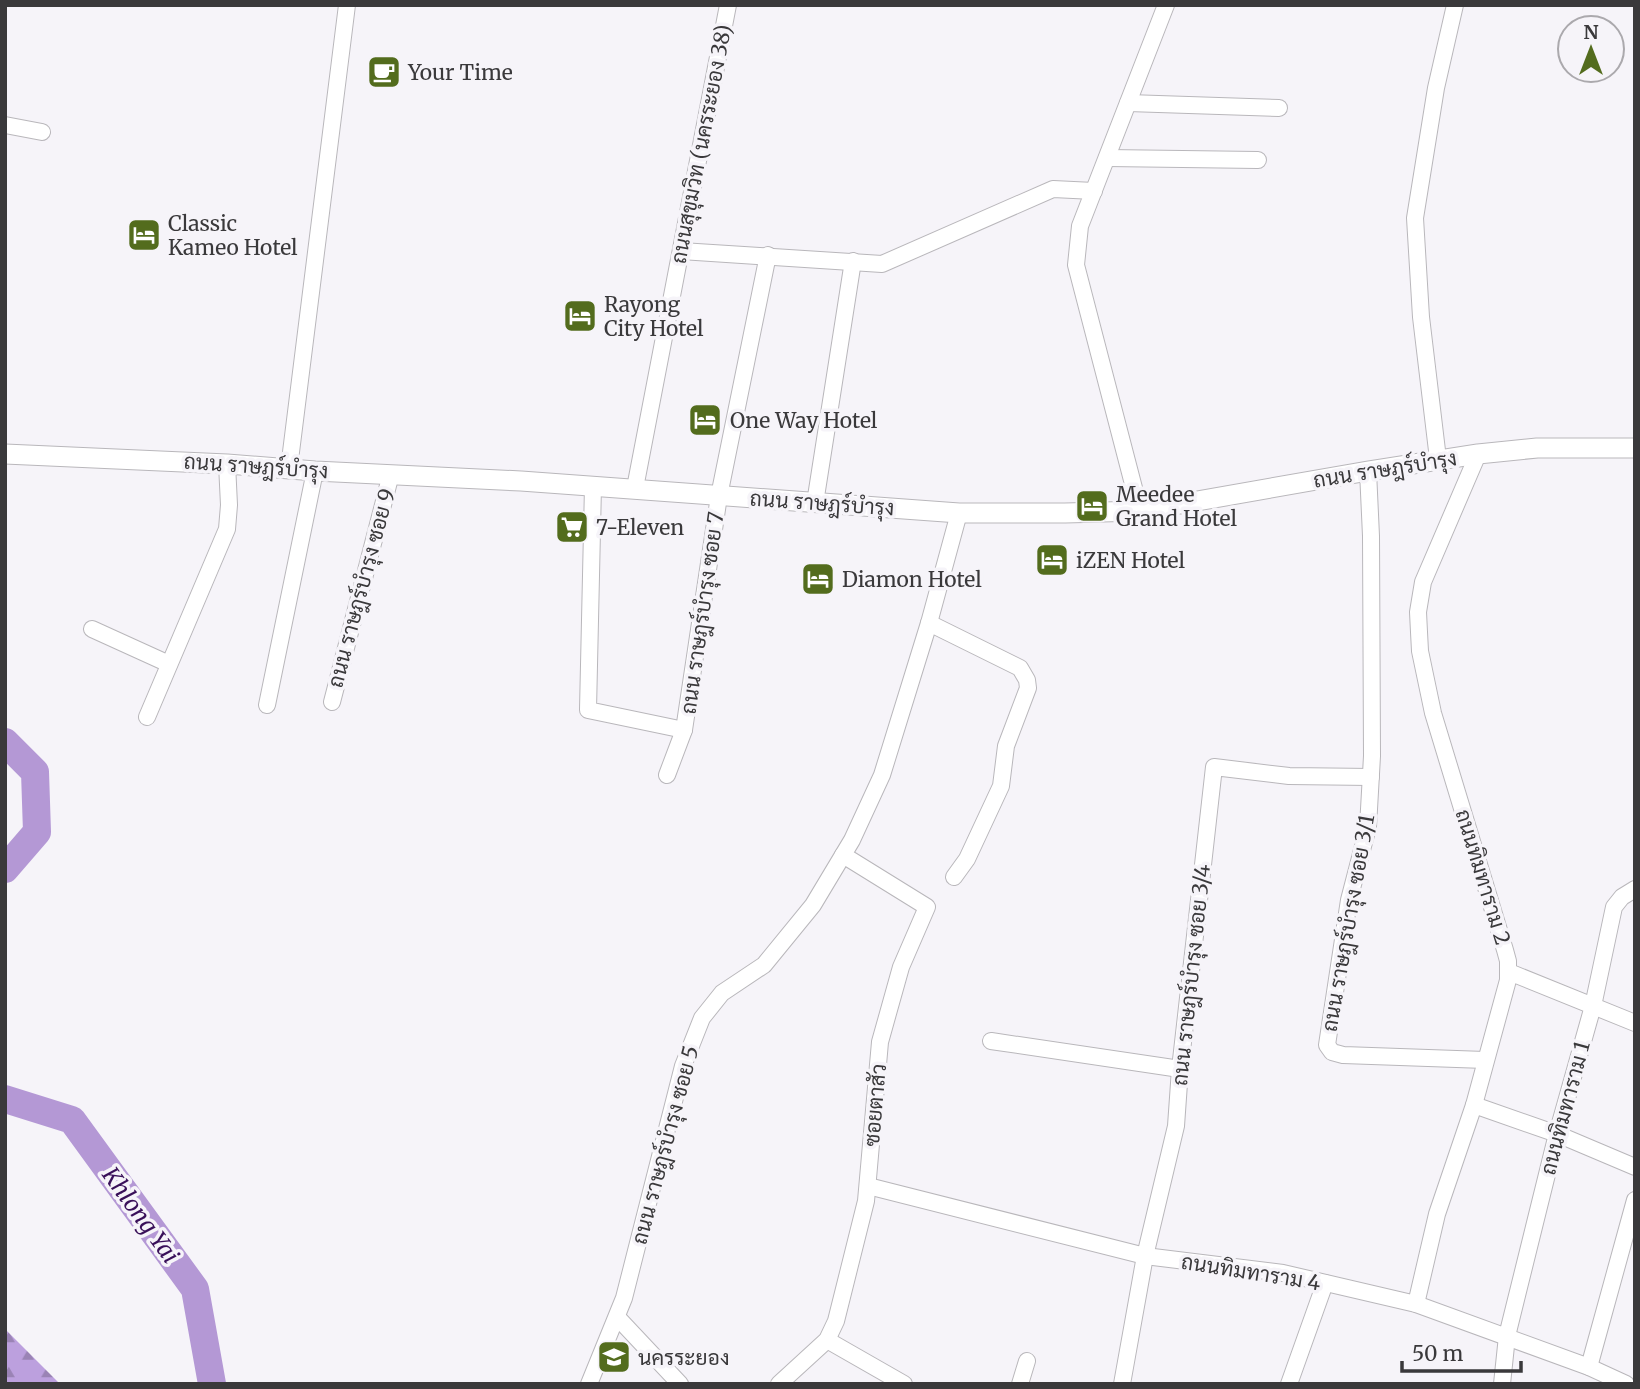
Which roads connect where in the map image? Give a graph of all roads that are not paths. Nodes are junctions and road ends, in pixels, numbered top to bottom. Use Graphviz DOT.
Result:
graph roads {
  1 [pos="347,5"];
  2 [pos="728,5"];
  3 [pos="1166,5"];
  4 [pos="1455,5"];
  5 [pos="1128,103"];
  6 [pos="1279,108"];
  7 [pos="5,125"];
  8 [pos="41,131"];
  9 [pos="1107,158"];
  10 [pos="1258,159"];
  11 [pos="1094,191"];
  12 [pos="681,251"];
  13 [pos="768,255"];
  14 [pos="853,261"];
  15 [pos="1635,448"];
  16 [pos="5,454"];
  17 [pos="1478,454"];
  18 [pos="1438,459"];
  19 [pos="227,464"];
  20 [pos="289,468"];
  21 [pos="315,471"];
  22 [pos="1368,471"];
  23 [pos="391,474"];
  24 [pos="593,486"];
  25 [pos="635,488"];
  26 [pos="719,495"];
  27 [pos="815,503"];
  28 [pos="1140,512"];
  29 [pos="959,513"];
  30 [pos="929,624"];
  31 [pos="92,629"];
  32 [pos="169,664"];
  33 [pos="332,702"];
  34 [pos="267,705"];
  35 [pos="147,717"];
  36 [pos="684,730"];
  37 [pos="667,775"];
  38 [pos="1371,776"];
  39 [pos="843,855"];
  40 [pos="954,877"];
  41 [pos="1635,889"];
  42 [pos="1509,972"];
  43 [pos="1593,1006"];
  44 [pos="1635,1023"];
  45 [pos="991,1041"];
  46 [pos="1485,1060"];
  47 [pos="1180,1069"];
  48 [pos="1474,1105"];
  49 [pos="1558,1134"];
  50 [pos="1635,1167"];
  51 [pos="868,1186"];
  52 [pos="1635,1200"];
  53 [pos="1144,1256"];
  54 [pos="1325,1283"];
  55 [pos="1416,1304"];
  56 [pos="617,1317"];
  57 [pos="1507,1336"];
  58 [pos="827,1340"];
  59 [pos="1027,1361"];
  60 [pos="1589,1367"];
  61 [pos="589,1384"];
  62 [pos="680,1384"];
  63 [pos="779,1384"];
  64 [pos="904,1384"];
  65 [pos="1020,1384"];
  66 [pos="1122,1384"];
  67 [pos="1289,1384"];
  68 [pos="1502,1384"];
  69 [pos="1626,1384"];
  1 -- 20 [label="street"];
  2 -- 12 [label="street, ถนนสุขุมวิท (นครระยอง 38)"];
  3 -- 5 [label="street"];
  4 -- 18 [label="street"];
  5 -- 6 [label="street"];
  5 -- 9 [label="street"];
  7 -- 8 [label="street"];
  9 -- 10 [label="street"];
  9 -- 11 [label="street"];
  11 -- 14 [label="street"];
  11 -- 28 [label="street"];
  12 -- 13 [label="street"];
  12 -- 25 [label="street, ถนนสุขุมวิท (นครระยอง 38)"];
  13 -- 14 [label="street"];
  13 -- 26 [label="street, ถนน ราษฎร์บำรุง ซอย 7"];
  14 -- 27 [label="street"];
  15 -- 17 [label="street, ถนน ราษฎร์บำรุง"];
  16 -- 19 [label="street, ถนน ราษฎร์บำรุง"];
  17 -- 18 [label="street, ถนน ราษฎร์บำรุง"];
  17 -- 42 [label="street, ถนนทิมทาราม 2"];
  18 -- 22 [label="street, ถนน ราษฎร์บำรุง"];
  19 -- 20 [label="street, ถนน ราษฎร์บำรุง"];
  19 -- 32 [label="street"];
  20 -- 21 [label="street, ถนน ราษฎร์บำรุง"];
  21 -- 23 [label="street, ถนน ราษฎร์บำรุง"];
  21 -- 34 [label="street"];
  22 -- 28 [label="street, ถนน ราษฎร์บำรุง"];
  22 -- 38 [label="street, ถนน ราษฎร์บำรุง ซอย 3/1"];
  23 -- 24 [label="street, ถนน ราษฎร์บำรุง"];
  23 -- 33 [label="street, ถนน ราษฎร์บำรุง ซอย 9"];
  24 -- 25 [label="street, ถนน ราษฎร์บำรุง"];
  24 -- 36 [label="street, ถนน ราษฎร์บำรุง ซอย 7"];
  25 -- 26 [label="street, ถนน ราษฎร์บำรุง"];
  26 -- 27 [label="street, ถนน ราษฎร์บำรุง"];
  26 -- 36 [label="street, ถนน ราษฎร์บำรุง ซอย 7"];
  27 -- 29 [label="street, ถนน ราษฎร์บำรุง"];
  28 -- 29 [label="street, ถนน ราษฎร์บำรุง"];
  29 -- 30 [label="street, ถนน ราษฎร์บำรุง ซอย 5"];
  30 -- 39 [label="street, ถนน ราษฎร์บำรุง ซอย 5"];
  30 -- 40 [label="street"];
  31 -- 32 [label="street"];
  32 -- 35 [label="street"];
  36 -- 37 [label="street, ถนน ราษฎร์บำรุง ซอย 7"];
  38 -- 46 [label="street, ถนน ราษฎร์บำรุง ซอย 3/1"];
  38 -- 47 [label="street, ถนน ราษฎร์บำรุง ซอย 3/4"];
  39 -- 51 [label="street, ซอยตาสัว"];
  39 -- 56 [label="street, ถนน ราษฎร์บำรุง ซอย 5"];
  41 -- 43 [label="street, ถนนทิมทาราม 1"];
  42 -- 43 [label="street"];
  42 -- 46 [label="street, ถนนทิมทาราม 2"];
  43 -- 44 [label="street"];
  43 -- 49 [label="street, ถนนทิมทาราม 1"];
  45 -- 47 [label="street"];
  46 -- 48 [label="street, ถนนทิมทาราม 2"];
  47 -- 53 [label="street, ถนน ราษฎร์บำรุง ซอย 3/4"];
  48 -- 49 [label="street"];
  48 -- 55 [label="street, ถนนทิมทาราม 2"];
  49 -- 50 [label="street"];
  49 -- 57 [label="street, ถนนทิมทาราม 1"];
  51 -- 53 [label="street, ถนนทิมทาราม 4"];
  51 -- 58 [label="street, ซอยตาสัว"];
  52 -- 60 [label="street"];
  53 -- 54 [label="street, ถนนทิมทาราม 4"];
  53 -- 66 [label="street, ถนน ราษฎร์บำรุง ซอย 3/4"];
  54 -- 55 [label="street, ถนนทิมทาราม 4"];
  54 -- 67 [label="street"];
  55 -- 57 [label="street, ถนนทิมทาราม 4"];
  56 -- 61 [label="street, ถนน ราษฎร์บำรุง ซอย 5"];
  56 -- 62 [label="street"];
  57 -- 60 [label="street, ถนนทิมทาราม 4"];
  57 -- 68 [label="street, ถนนทิมทาราม 1"];
  58 -- 63 [label="street, ซอยตาสัว"];
  58 -- 64 [label="street"];
  59 -- 65 [label="street"];
  60 -- 69 [label="street, ถนนทิมทาราม 4"];
}
